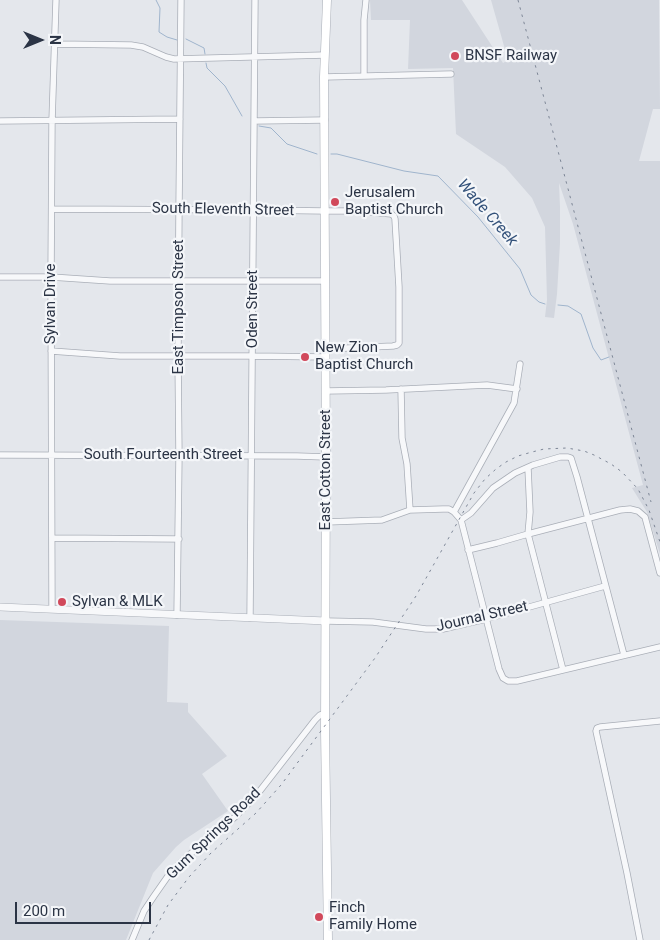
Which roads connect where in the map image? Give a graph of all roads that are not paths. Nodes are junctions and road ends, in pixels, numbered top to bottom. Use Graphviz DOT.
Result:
graph roads {
  1 [pos="56,0"];
  2 [pos="181,0"];
  3 [pos="255,0"];
  4 [pos="327,0"];
  5 [pos="366,0"];
  6 [pos="55,44"];
  7 [pos="325,55"];
  8 [pos="254,57"];
  9 [pos="181,59"];
  10 [pos="451,74"];
  11 [pos="324,76"];
  12 [pos="364,76"];
  13 [pos="180,119"];
  14 [pos="324,120"];
  15 [pos="0,121"];
  16 [pos="52,121"];
  17 [pos="254,121"];
  18 [pos="52,209"];
  19 [pos="179,209"];
  20 [pos="253,210"];
  21 [pos="325,212"];
  22 [pos="0,277"];
  23 [pos="51,277"];
  24 [pos="179,281"];
  25 [pos="326,281"];
  26 [pos="253,282"];
  27 [pos="51,351"];
  28 [pos="326,353"];
  29 [pos="178,356"];
  30 [pos="252,356"];
  31 [pos="520,364"];
  32 [pos="517,389"];
  33 [pos="401,390"];
  34 [pos="326,391"];
  35 [pos="0,455"];
  36 [pos="51,455"];
  37 [pos="179,456"];
  38 [pos="252,456"];
  39 [pos="326,457"];
  40 [pos="528,468"];
  41 [pos="410,510"];
  42 [pos="454,512"];
  43 [pos="588,519"];
  44 [pos="461,520"];
  45 [pos="326,522"];
  46 [pos="528,534"];
  47 [pos="52,538"];
  48 [pos="179,539"];
  49 [pos="468,550"];
  50 [pos="660,573"];
  51 [pos="606,586"];
  52 [pos="546,602"];
  53 [pos="0,607"];
  54 [pos="52,608"];
  55 [pos="177,615"];
  56 [pos="250,618"];
  57 [pos="486,618"];
  58 [pos="326,621"];
  59 [pos="660,647"];
  60 [pos="624,655"];
  61 [pos="564,670"];
  62 [pos="326,713"];
  63 [pos="660,722"];
  64 [pos="132,940"];
  65 [pos="328,940"];
  66 [pos="640,940"];
  1 -- 6 [label="street, Sylvan Drive"];
  2 -- 9 [label="street, East Timpson Street"];
  3 -- 8 [label="street, Oden Street"];
  4 -- 7 [label="main road, East Cotton Street"];
  5 -- 12 [label="street"];
  6 -- 9 [label="street"];
  6 -- 16 [label="street, Sylvan Drive"];
  7 -- 8 [label="street"];
  7 -- 11 [label="main road, East Cotton Street"];
  8 -- 9 [label="street"];
  8 -- 17 [label="street, Oden Street"];
  9 -- 13 [label="street, East Timpson Street"];
  10 -- 12 [label="street"];
  11 -- 12 [label="street"];
  11 -- 14 [label="main road, East Cotton Street"];
  13 -- 16 [label="street"];
  13 -- 19 [label="street, East Timpson Street"];
  14 -- 17 [label="street"];
  14 -- 21 [label="main road, East Cotton Street"];
  15 -- 16 [label="street"];
  16 -- 18 [label="street, Sylvan Drive"];
  17 -- 20 [label="street, Oden Street"];
  18 -- 19 [label="street, South Eleventh Street"];
  18 -- 23 [label="street, Sylvan Drive"];
  19 -- 20 [label="street, South Eleventh Street"];
  19 -- 24 [label="street, East Timpson Street"];
  20 -- 21 [label="street, South Eleventh Street"];
  20 -- 26 [label="street, Oden Street"];
  21 -- 25 [label="main road, East Cotton Street"];
  21 -- 28 [label="street, South Eleventh Street"];
  22 -- 23 [label="street"];
  23 -- 24 [label="street"];
  23 -- 27 [label="street, Sylvan Drive"];
  24 -- 26 [label="street"];
  24 -- 29 [label="street, East Timpson Street"];
  25 -- 26 [label="street"];
  25 -- 28 [label="main road, East Cotton Street"];
  26 -- 30 [label="street, Oden Street"];
  27 -- 29 [label="street"];
  27 -- 36 [label="street, Sylvan Drive"];
  28 -- 30 [label="street"];
  28 -- 34 [label="main road, East Cotton Street"];
  29 -- 30 [label="street"];
  29 -- 37 [label="street, East Timpson Street"];
  30 -- 38 [label="street, Oden Street"];
  31 -- 32 [label="street"];
  32 -- 33 [label="street"];
  32 -- 42 [label="street"];
  33 -- 34 [label="street"];
  33 -- 41 [label="street"];
  34 -- 39 [label="main road, East Cotton Street"];
  35 -- 36 [label="street, South Fourteenth Street"];
  36 -- 37 [label="street, South Fourteenth Street"];
  36 -- 47 [label="street, Sylvan Drive"];
  37 -- 38 [label="street, South Fourteenth Street"];
  37 -- 48 [label="street, East Timpson Street"];
  38 -- 39 [label="street, South Fourteenth Street"];
  38 -- 56 [label="street, Oden Street"];
  39 -- 45 [label="main road, East Cotton Street"];
  40 -- 43 [label="street"];
  40 -- 44 [label="street"];
  40 -- 46 [label="street"];
  41 -- 42 [label="street"];
  41 -- 45 [label="street"];
  42 -- 44 [label="street"];
  43 -- 46 [label="street"];
  43 -- 50 [label="street"];
  43 -- 51 [label="street"];
  44 -- 49 [label="street"];
  45 -- 58 [label="main road, East Cotton Street"];
  46 -- 49 [label="street"];
  46 -- 52 [label="street"];
  47 -- 48 [label="street"];
  47 -- 54 [label="street, Sylvan Drive"];
  48 -- 55 [label="street, East Timpson Street"];
  49 -- 57 [label="street"];
  51 -- 52 [label="street, Journal Street"];
  51 -- 60 [label="street"];
  52 -- 57 [label="street, Journal Street"];
  52 -- 61 [label="street"];
  53 -- 54 [label="street"];
  54 -- 55 [label="street"];
  55 -- 56 [label="street"];
  56 -- 58 [label="street"];
  57 -- 58 [label="street, Journal Street"];
  57 -- 61 [label="street"];
  58 -- 62 [label="main road, East Cotton Street"];
  59 -- 60 [label="street"];
  60 -- 61 [label="street"];
  62 -- 64 [label="street, Gum Springs Road"];
  62 -- 65 [label="main road, East Cotton Street"];
  63 -- 66 [label="street"];
}
